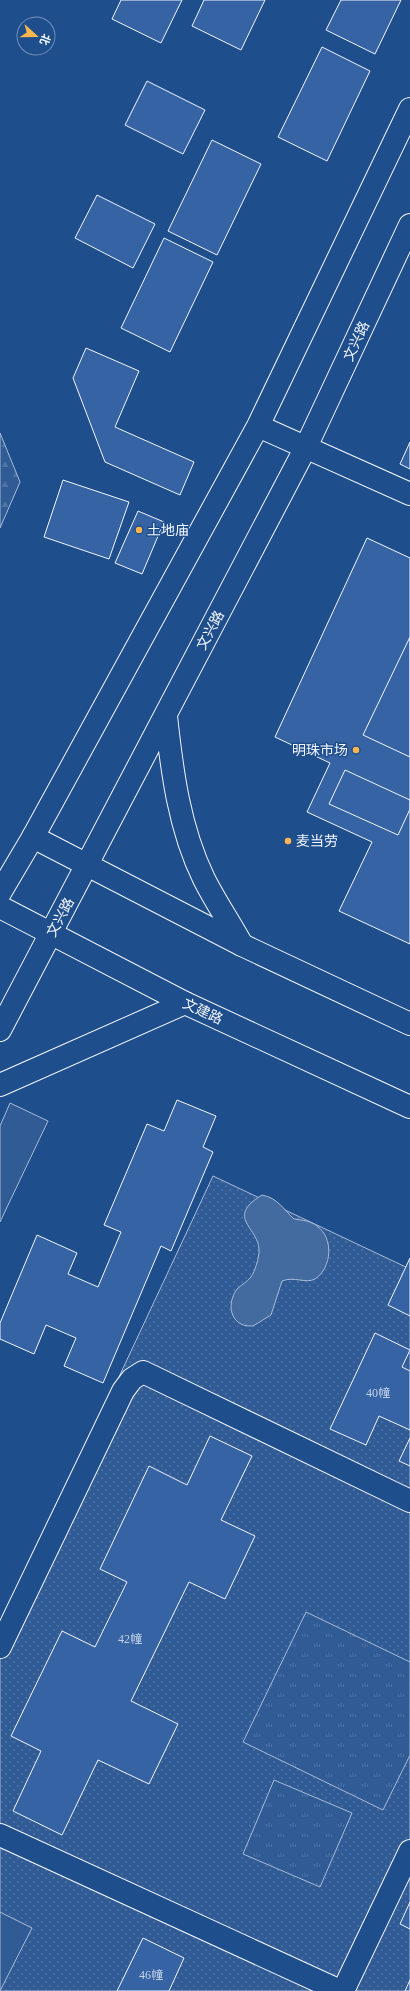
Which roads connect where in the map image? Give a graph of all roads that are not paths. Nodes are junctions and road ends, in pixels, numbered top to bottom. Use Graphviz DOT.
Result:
graph roads {
  1 [pos="410,109"];
  2 [pos="410,225"];
  3 [pos="258,426"];
  4 [pos="306,447"];
  5 [pos="410,494"];
  6 [pos="166,716"];
  7 [pos="33,837"];
  8 [pos="87,865"];
  9 [pos="0,893"];
  10 [pos="0,907"];
  11 [pos="51,934"];
  12 [pos="242,945"];
  13 [pos="185,1003"];
  14 [pos="410,1024"];
  15 [pos="0,1030"];
  16 [pos="0,1085"];
  17 [pos="410,1107"];
  18 [pos="410,1501"];
  19 [pos="0,1647"];
  20 [pos="0,1835"];
  21 [pos="410,1852"];
  22 [pos="342,1991"];
  1 -- 3 [label="street"];
  2 -- 4 [label="street, 文兴路"];
  3 -- 4 [label="street"];
  3 -- 7 [label="street"];
  4 -- 5 [label="street"];
  4 -- 6 [label="street, 文兴路"];
  6 -- 8 [label="street, 文兴路"];
  6 -- 12 [label="street"];
  7 -- 8 [label="street"];
  7 -- 9 [label="street"];
  8 -- 11 [label="street, 文兴路"];
  8 -- 12 [label="street"];
  10 -- 11 [label="street, 文建路"];
  11 -- 13 [label="street, 文建路"];
  11 -- 15 [label="street, 文兴路"];
  12 -- 14 [label="street"];
  13 -- 16 [label="street"];
  13 -- 17 [label="street, 文建路"];
  18 -- 19 [label="street"];
  20 -- 22 [label="street"];
  21 -- 22 [label="street"];
}
